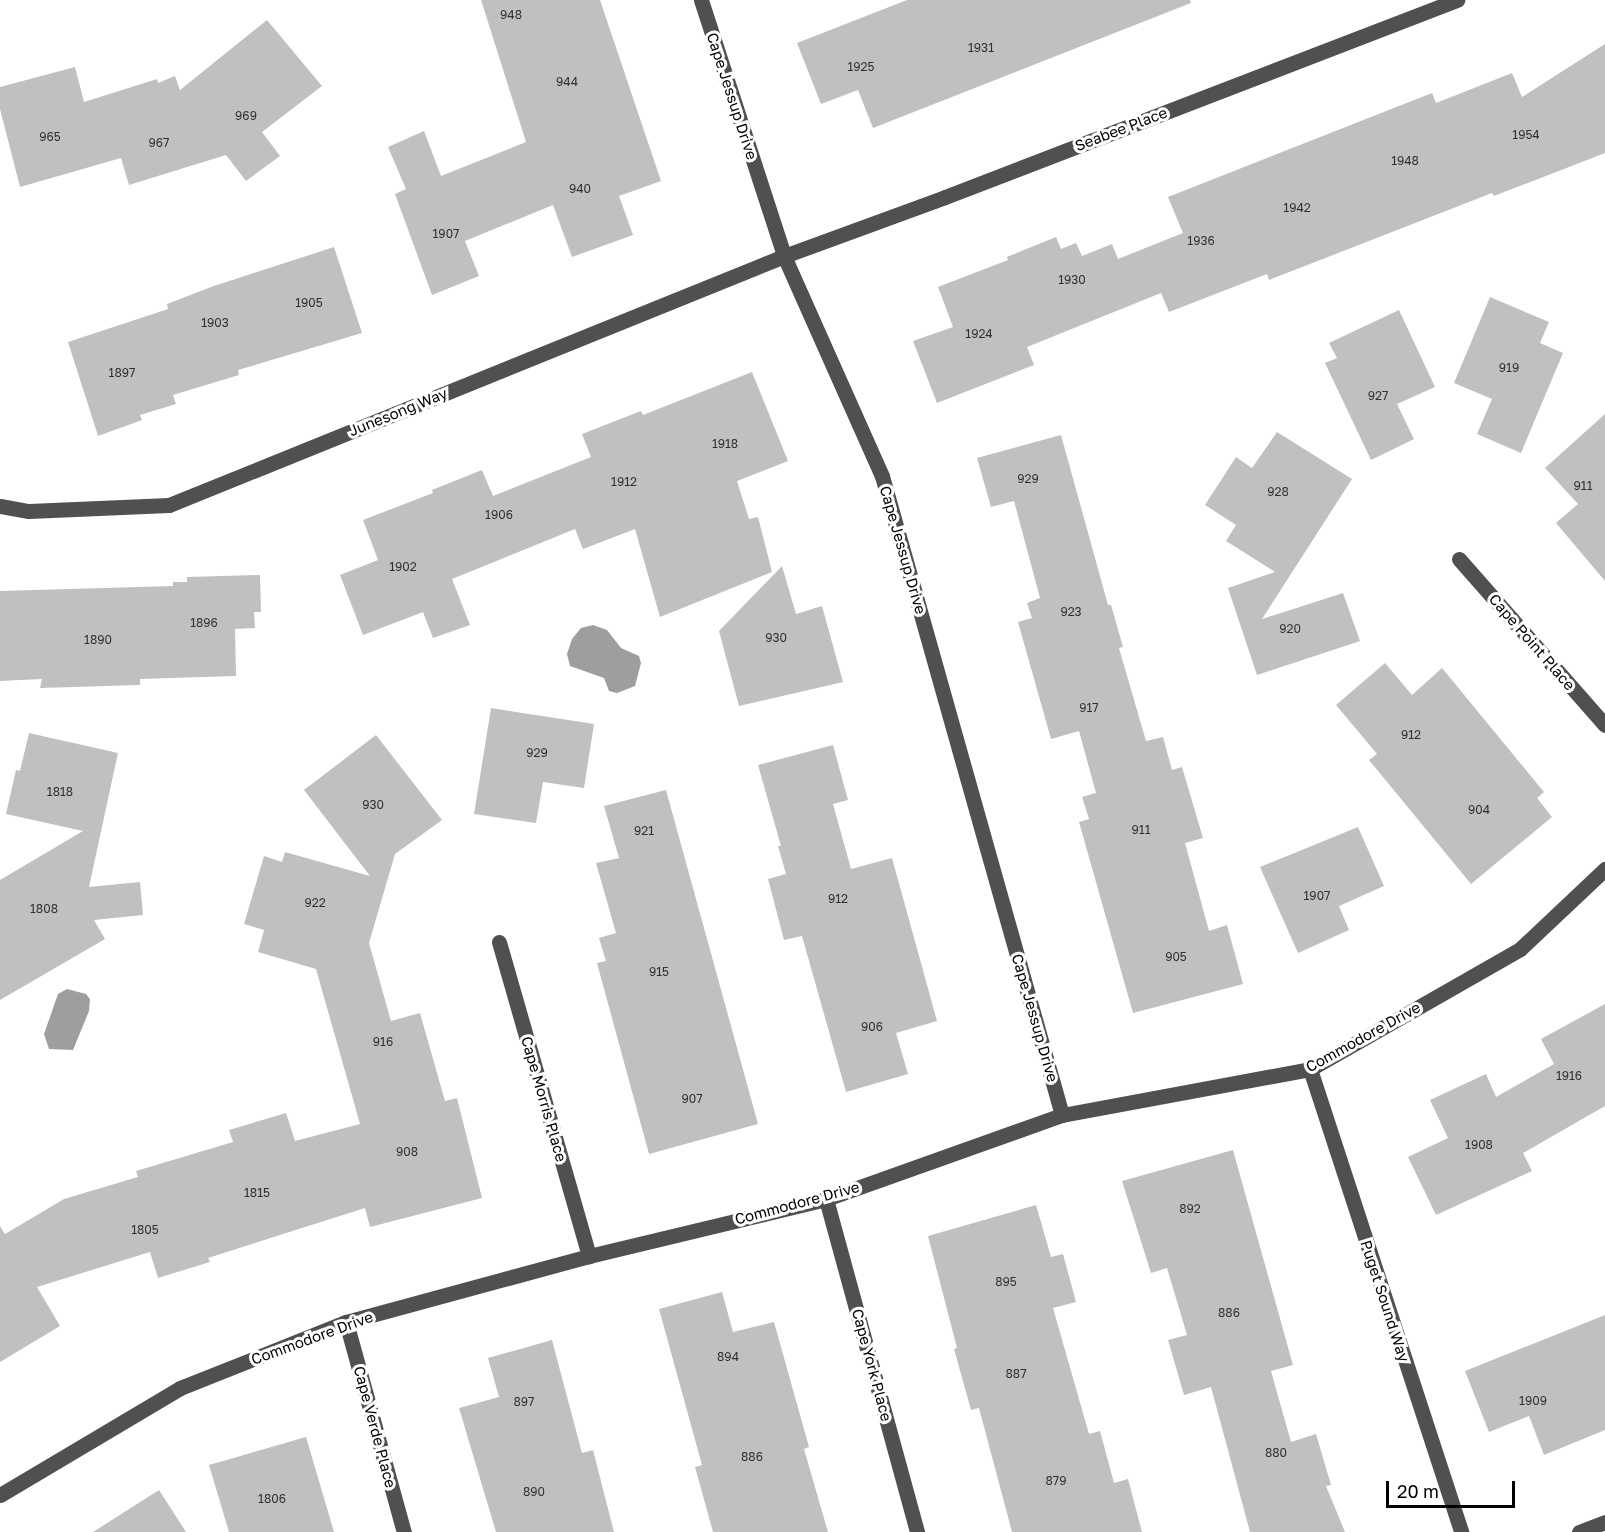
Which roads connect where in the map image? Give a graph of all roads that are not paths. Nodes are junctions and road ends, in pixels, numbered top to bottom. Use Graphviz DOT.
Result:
graph roads {
  1 [pos="701,0"];
  2 [pos="1457,0"];
  3 [pos="784,256"];
  4 [pos="0,506"];
  5 [pos="1459,560"];
  6 [pos="1605,725"];
  7 [pos="1605,869"];
  8 [pos="499,942"];
  9 [pos="1310,1069"];
  10 [pos="1062,1115"];
  11 [pos="826,1198"];
  12 [pos="589,1256"];
  13 [pos="346,1322"];
  14 [pos="0,1495"];
  15 [pos="1605,1522"];
  16 [pos="404,1532"];
  17 [pos="917,1532"];
  18 [pos="1461,1532"];
  19 [pos="1579,1532"];
  1 -- 3 [label="street, Cape Jessup Drive"];
  2 -- 3 [label="street, Seabee Place"];
  3 -- 4 [label="street, Junesong Way"];
  3 -- 10 [label="street, Cape Jessup Drive"];
  5 -- 6 [label="street, Cape Point Place"];
  7 -- 9 [label="street, Commodore Drive"];
  8 -- 12 [label="street, Cape Morris Place"];
  9 -- 10 [label="street, Commodore Drive"];
  9 -- 18 [label="street, Puget Sound Way"];
  10 -- 11 [label="street, Commodore Drive"];
  11 -- 12 [label="street, Commodore Drive"];
  11 -- 17 [label="street, Cape York Place"];
  12 -- 13 [label="street, Commodore Drive"];
  13 -- 14 [label="street, Commodore Drive"];
  13 -- 16 [label="street, Cape Verde Place"];
  15 -- 19 [label="street"];
}
